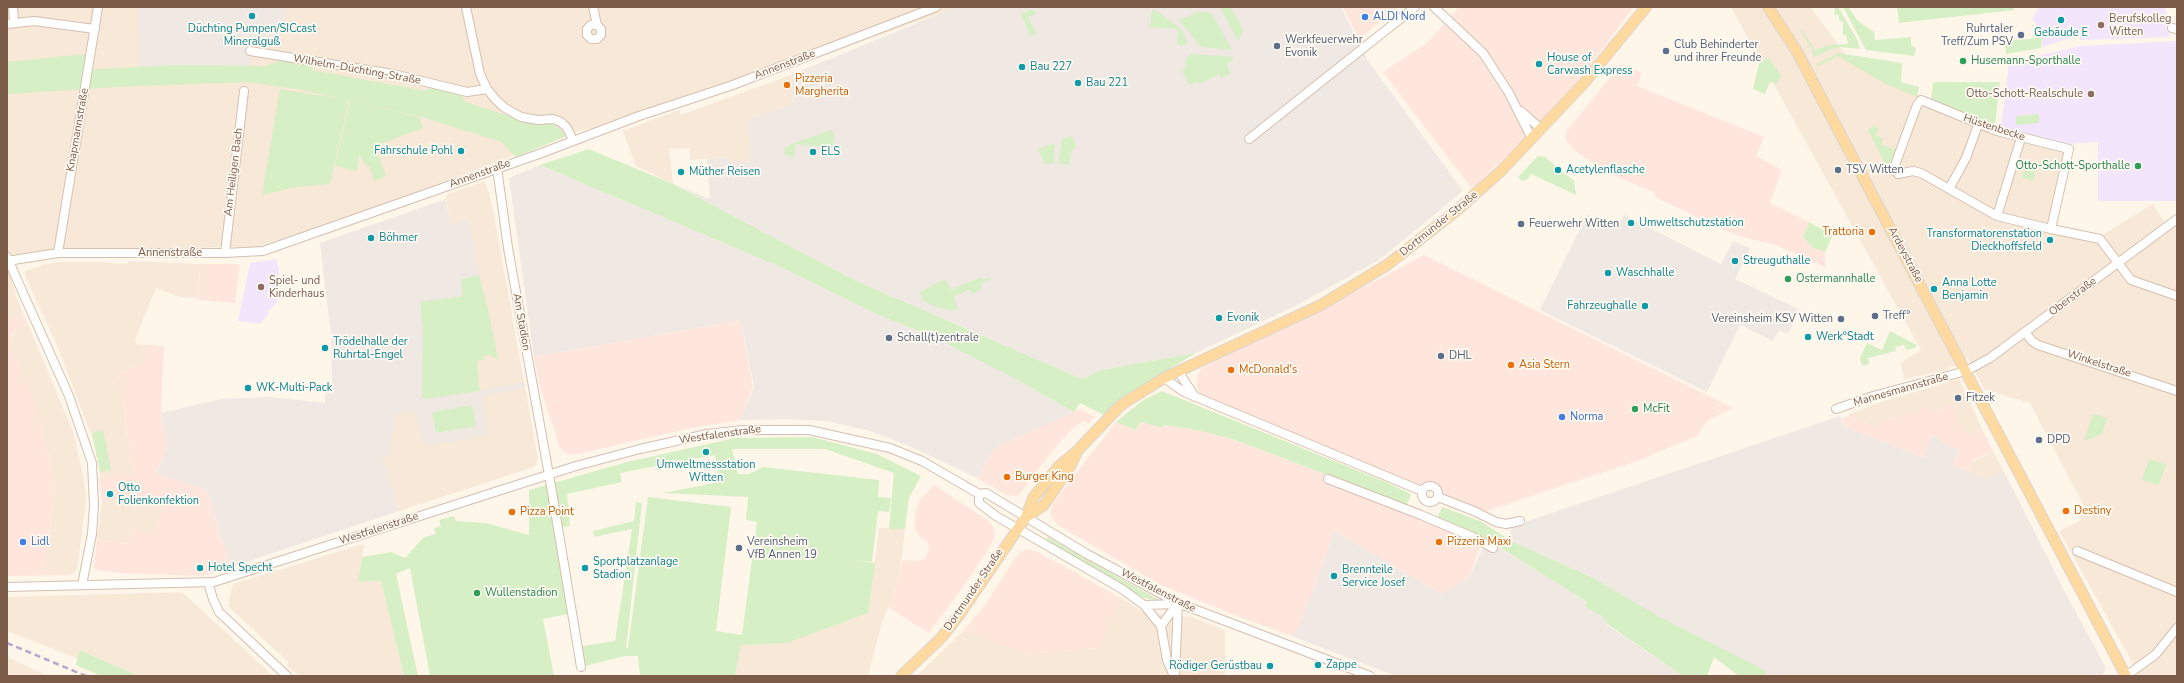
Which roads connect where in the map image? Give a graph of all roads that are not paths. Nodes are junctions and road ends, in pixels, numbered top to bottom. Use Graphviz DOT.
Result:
graph roads {
  1 [pos="13,7"];
  2 [pos="98,7"];
  3 [pos="466,7"];
  4 [pos="592,7"];
  5 [pos="936,7"];
  6 [pos="1416,7"];
  7 [pos="1434,7"];
  8 [pos="1646,7"];
  9 [pos="1768,7"];
  10 [pos="10,23"];
  11 [pos="597,25"];
  12 [pos="95,29"];
  13 [pos="250,50"];
  14 [pos="487,90"];
  15 [pos="244,91"];
  16 [pos="1516,106"];
  17 [pos="1978,125"];
  18 [pos="1541,129"];
  19 [pos="2021,138"];
  20 [pos="1249,139"];
  21 [pos="1532,139"];
  22 [pos="574,140"];
  23 [pos="497,168"];
  24 [pos="1949,189"];
  25 [pos="1997,216"];
  26 [pos="2177,219"];
  27 [pos="2051,229"];
  28 [pos="58,253"];
  29 [pos="225,253"];
  30 [pos="8,259"];
  31 [pos="2118,262"];
  32 [pos="2177,296"];
  33 [pos="2025,332"];
  34 [pos="1966,371"];
  35 [pos="1178,372"];
  36 [pos="1164,378"];
  37 [pos="2177,391"];
  38 [pos="1195,397"];
  39 [pos="1836,409"];
  40 [pos="549,476"];
  41 [pos="1328,479"];
  42 [pos="1422,491"];
  43 [pos="979,494"];
  44 [pos="1438,497"];
  45 [pos="1426,501"];
  46 [pos="1421,515"];
  47 [pos="1026,517"];
  48 [pos="1520,521"];
  49 [pos="1017,528"];
  50 [pos="1493,548"];
  51 [pos="2077,551"];
  52 [pos="208,582"];
  53 [pos="82,585"];
  54 [pos="7,587"];
  55 [pos="2177,592"];
  56 [pos="1178,604"];
  57 [pos="1144,605"];
  58 [pos="1161,626"];
  59 [pos="2177,628"];
  60 [pos="581,667"];
  61 [pos="287,676"];
  62 [pos="901,676"];
  63 [pos="1175,676"];
  64 [pos="1370,676"];
  65 [pos="2126,676"];
  1 -- 10 [label="street"];
  2 -- 12 [label="street, Knapmannstraße"];
  3 -- 14 [label="street"];
  4 -- 11 [label="street"];
  5 -- 22 [label="street, Annenstraße"];
  6 -- 20 [label="street"];
  7 -- 16 [label="street"];
  8 -- 18 [label="main road, Dortmunder Straße"];
  9 -- 34 [label="main road, Ardeystraße"];
  10 -- 12 [label="street"];
  12 -- 28 [label="street, Knapmannstraße"];
  13 -- 14 [label="street, Wilhelm-Düchting-Straße"];
  14 -- 22 [label="street"];
  15 -- 29 [label="street, Am Heiligen Bach"];
  16 -- 18 [label="street"];
  16 -- 21 [label="street"];
  17 -- 19 [label="street, Hüstenbecke"];
  17 -- 24 [label="street"];
  17 -- 24 [label="street, Hüstenbecke"];
  18 -- 21 [label="main road, Dortmunder Straße"];
  19 -- 25 [label="street"];
  19 -- 27 [label="street, Hüstenbecke"];
  21 -- 35 [label="main road, Dortmunder Straße"];
  22 -- 23 [label="street, Annenstraße"];
  23 -- 29 [label="street, Annenstraße"];
  23 -- 40 [label="street, Am Stadion"];
  24 -- 25 [label="street"];
  25 -- 27 [label="street"];
  26 -- 31 [label="street, Oberstraße"];
  27 -- 31 [label="street"];
  28 -- 29 [label="street, Annenstraße"];
  28 -- 30 [label="street, Annenstraße"];
  30 -- 53 [label="street"];
  31 -- 32 [label="street"];
  31 -- 33 [label="street, Oberstraße"];
  33 -- 34 [label="street, Oberstraße"];
  33 -- 37 [label="street, Winkelstraße"];
  34 -- 39 [label="street, Mannesmannstraße"];
  34 -- 65 [label="main road, Ardeystraße"];
  35 -- 36 [label="main road, Dortmunder Straße"];
  35 -- 38 [label="street"];
  36 -- 38 [label="street"];
  36 -- 47 [label="main road, Dortmunder Straße"];
  38 -- 42 [label="street"];
  40 -- 43 [label="street, Westfalenstraße"];
  40 -- 52 [label="street, Westfalenstraße"];
  40 -- 60 [label="street"];
  41 -- 46 [label="street"];
  42 -- 44 [label="street"];
  42 -- 45 [label="street"];
  43 -- 47 [label="street, Westfalenstraße"];
  43 -- 49 [label="street, Westfalenstraße"];
  44 -- 45 [label="street"];
  44 -- 48 [label="street"];
  45 -- 46 [label="street"];
  46 -- 50 [label="street"];
  47 -- 49 [label="main road, Dortmunder Straße"];
  47 -- 56 [label="street, Westfalenstraße"];
  49 -- 57 [label="street, Westfalenstraße"];
  49 -- 62 [label="main road, Dortmunder Straße"];
  51 -- 55 [label="street"];
  52 -- 53 [label="street, Westfalenstraße"];
  52 -- 61 [label="street"];
  53 -- 54 [label="street"];
  56 -- 57 [label="street"];
  56 -- 58 [label="street"];
  56 -- 63 [label="street"];
  56 -- 64 [label="street, Westfalenstraße"];
  57 -- 58 [label="street, Westfalenstraße"];
  58 -- 63 [label="street"];
  59 -- 65 [label="street"];
}
